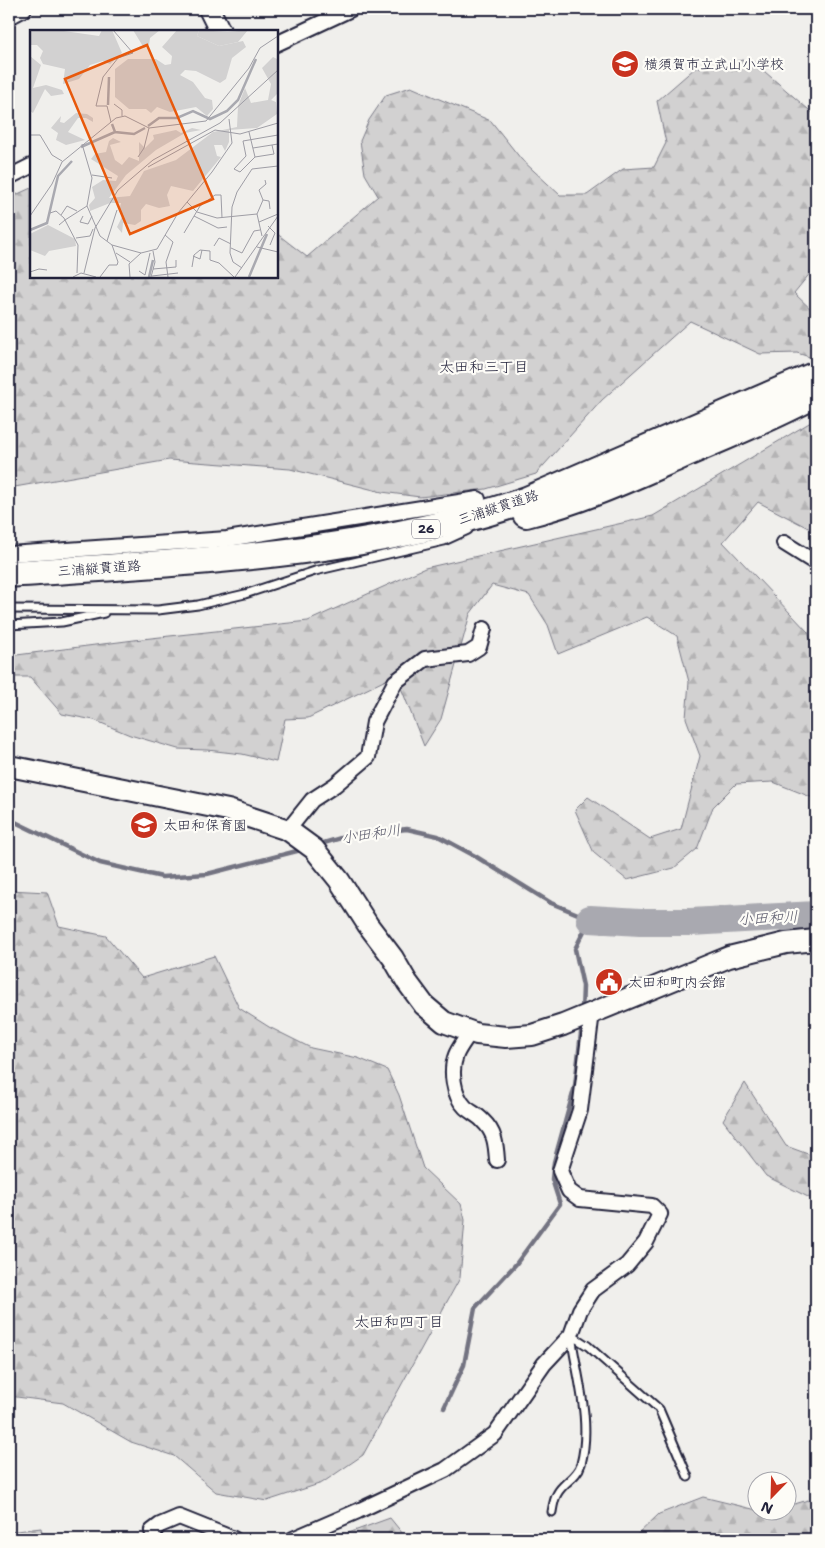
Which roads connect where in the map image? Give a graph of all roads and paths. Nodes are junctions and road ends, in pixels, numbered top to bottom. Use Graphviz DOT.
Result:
graph roads {
  1 [pos="24,9"];
  2 [pos="209,9"];
  3 [pos="351,9"];
  4 [pos="9,17"];
  5 [pos="220,30"];
  6 [pos="278,43"];
  7 [pos="30,166"];
  8 [pos="9,177"];
  9 [pos="816,375"];
  10 [pos="816,394"];
  11 [pos="478,498"];
  12 [pos="480,525"];
  13 [pos="784,543"];
  14 [pos="9,554"];
  15 [pos="816,563"];
  16 [pos="9,574"];
  17 [pos="9,583"];
  18 [pos="9,609"];
  19 [pos="116,610"];
  20 [pos="9,625"];
  21 [pos="484,629"];
  22 [pos="9,766"];
  23 [pos="288,830"];
  24 [pos="816,940"];
  25 [pos="592,1012"];
  26 [pos="470,1032"];
  27 [pos="497,1160"];
  28 [pos="571,1335"];
  29 [pos="688,1477"];
  30 [pos="552,1512"];
  31 [pos="155,1539"];
  32 [pos="234,1539"];
  33 [pos="293,1539"];
  1 -- 4 [label="street"];
  2 -- 5 [label="street"];
  3 -- 6 [label="street"];
  7 -- 8 [label="street"];
  9 -- 16 [label="highway, 三浦縦貫道路 / 26"];
  10 -- 12 [label="highway, 三浦縦貫道路 / 26"];
  11 -- 14 [label="street"];
  12 -- 17 [label="highway, 三浦縦貫道路 / 26"];
  12 -- 19 [label="lane"];
  13 -- 15 [label="street"];
  18 -- 19 [label="lane"];
  19 -- 20 [label="lane"];
  21 -- 23 [label="street"];
  22 -- 23 [label="street"];
  23 -- 26 [label="street"];
  24 -- 25 [label="street"];
  25 -- 26 [label="street"];
  25 -- 28 [label="street"];
  26 -- 27 [label="street"];
  28 -- 29 [label="lane"];
  28 -- 30 [label="lane"];
  28 -- 33 [label="street"];
  31 -- 32 [label="street"];
}
